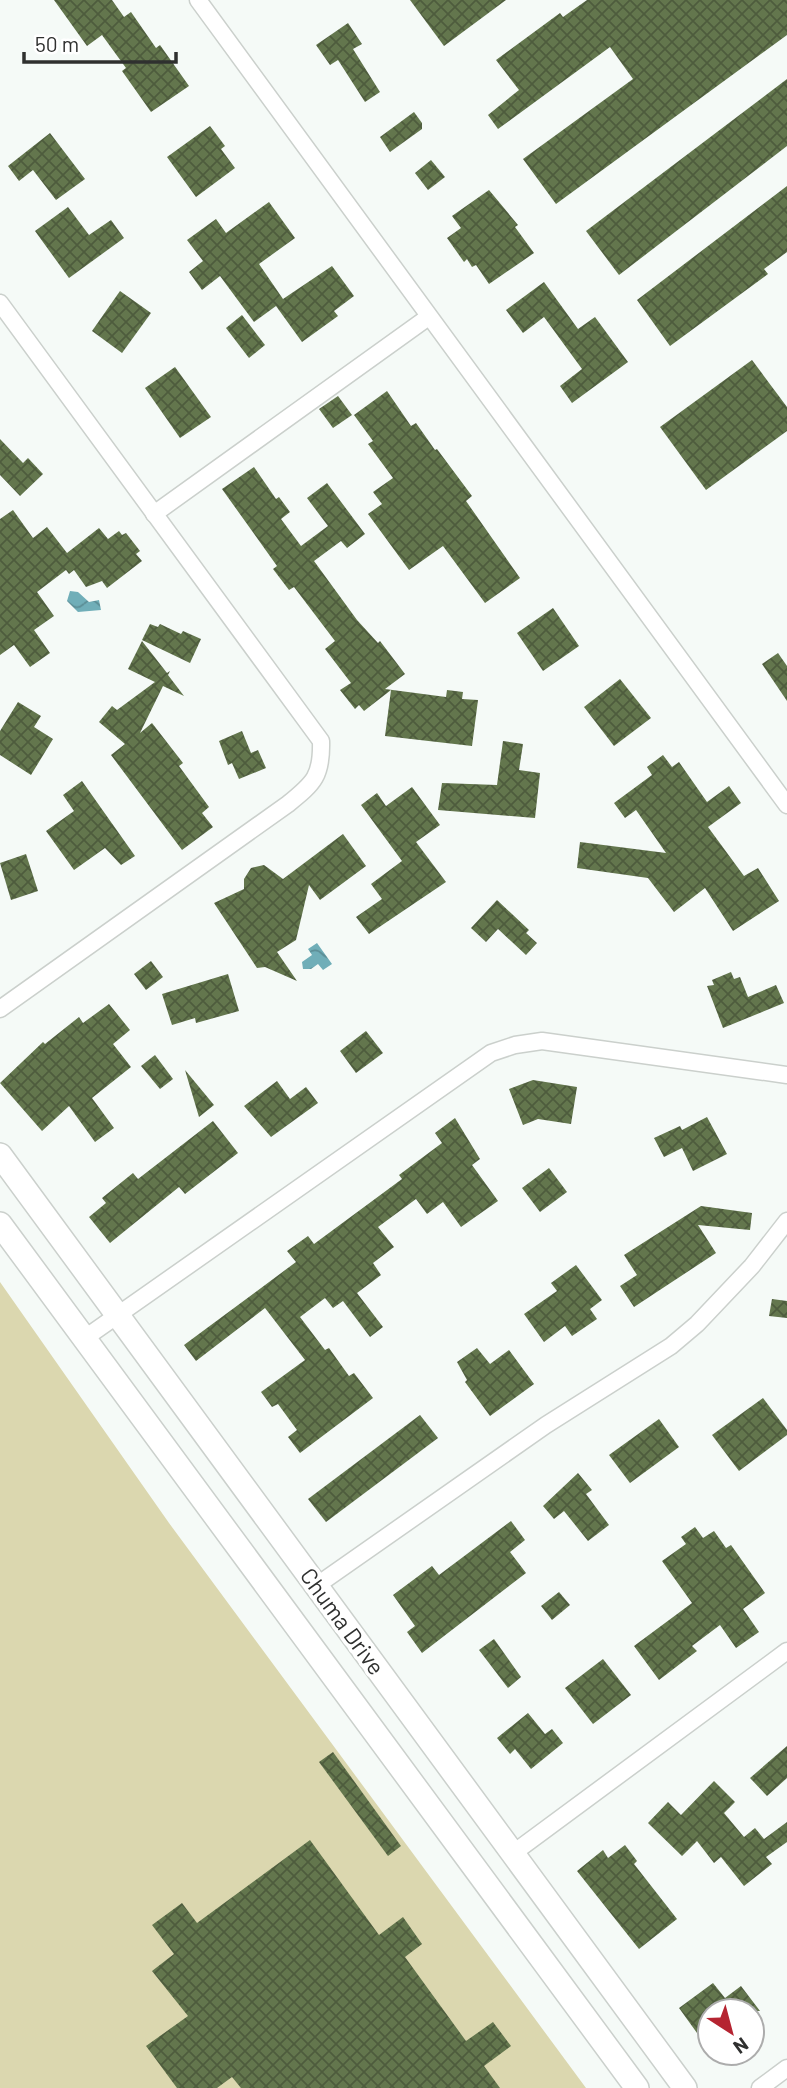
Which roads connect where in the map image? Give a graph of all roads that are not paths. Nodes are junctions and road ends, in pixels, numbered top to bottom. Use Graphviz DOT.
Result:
graph roads {
  1 [pos="198,0"];
  2 [pos="0,303"];
  3 [pos="427,318"];
  4 [pos="154,514"];
  5 [pos="787,805"];
  6 [pos="0,1009"];
  7 [pos="787,1075"];
  8 [pos="0,1155"];
  9 [pos="787,1221"];
  10 [pos="0,1223"];
  11 [pos="120,1314"];
  12 [pos="85,1338"];
  13 [pos="316,1586"];
  14 [pos="787,1651"];
  15 [pos="512,1854"];
  16 [pos="787,2068"];
  17 [pos="637,2088"];
  18 [pos="684,2088"];
  19 [pos="760,2088"];
  1 -- 3 [label="street"];
  2 -- 4 [label="street"];
  3 -- 4 [label="street"];
  3 -- 5 [label="street"];
  4 -- 6 [label="street"];
  7 -- 11 [label="street"];
  8 -- 11 [label="main road, Chuma Drive"];
  9 -- 13 [label="street"];
  10 -- 12 [label="main road, Chuma Drive"];
  11 -- 12 [label="street"];
  11 -- 13 [label="main road, Chuma Drive"];
  12 -- 17 [label="main road, Chuma Drive"];
  13 -- 15 [label="main road, Chuma Drive"];
  14 -- 15 [label="street"];
  15 -- 18 [label="main road, Chuma Drive"];
  16 -- 19 [label="street"];
}
